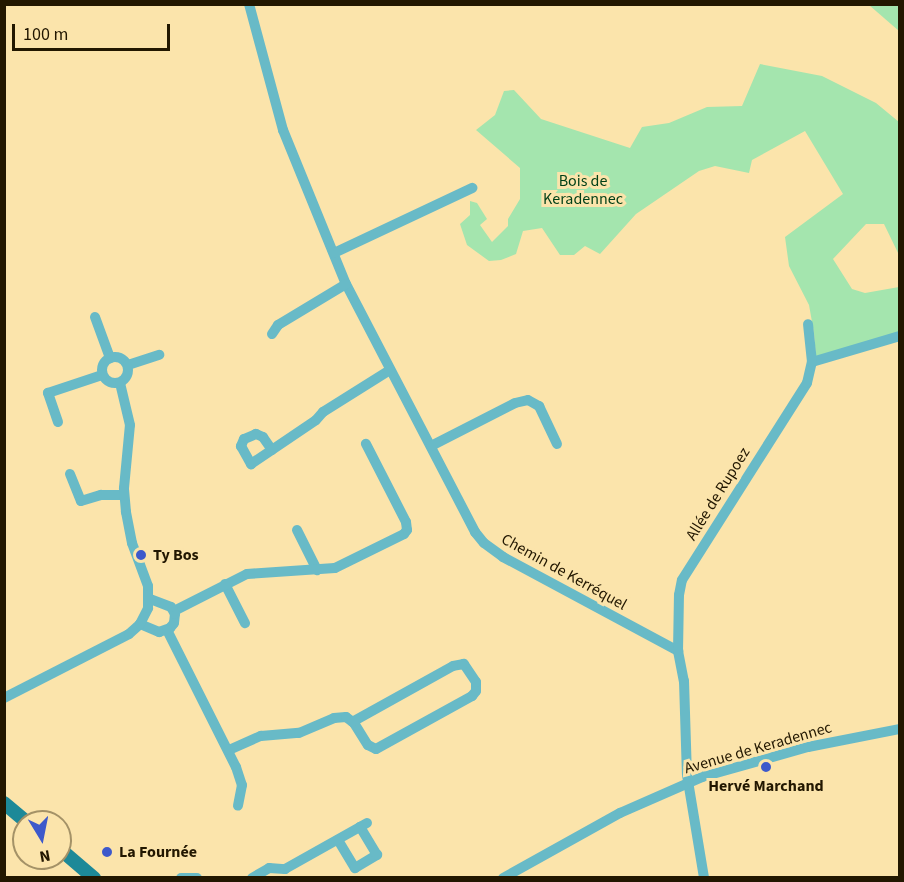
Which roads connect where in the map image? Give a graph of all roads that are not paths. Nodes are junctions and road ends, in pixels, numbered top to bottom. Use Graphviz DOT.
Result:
graph roads {
  1 [pos="249,4"];
  2 [pos="472,188"];
  3 [pos="334,253"];
  4 [pos="346,284"];
  5 [pos="95,317"];
  6 [pos="808,324"];
  7 [pos="272,334"];
  8 [pos="900,336"];
  9 [pos="159,355"];
  10 [pos="110,358"];
  11 [pos="812,362"];
  12 [pos="128,365"];
  13 [pos="390,370"];
  14 [pos="102,375"];
  15 [pos="120,383"];
  16 [pos="58,422"];
  17 [pos="366,444"];
  18 [pos="557,444"];
  19 [pos="431,446"];
  20 [pos="272,450"];
  21 [pos="70,474"];
  22 [pos="124,495"];
  23 [pos="297,530"];
  24 [pos="317,570"];
  25 [pos="225,584"];
  26 [pos="150,598"];
  27 [pos="174,610"];
  28 [pos="245,623"];
  29 [pos="140,624"];
  30 [pos="167,630"];
  31 [pos="678,651"];
  32 [pos="4,698"];
  33 [pos="352,722"];
  34 [pos="900,729"];
  35 [pos="229,750"];
  36 [pos="689,782"];
  37 [pos="238,806"];
  38 [pos="338,840"];
  39 [pos="72,859"];
  40 [pos="72,867"];
  41 [pos="85,878"];
  42 [pos="94,878"];
  43 [pos="181,878"];
  44 [pos="197,878"];
  45 [pos="252,878"];
  46 [pos="503,878"];
  47 [pos="704,878"];
  1 -- 3 [label="street, Chemin de Kerréquel"];
  2 -- 3 [label="street"];
  3 -- 4 [label="street, Chemin de Kerréquel"];
  4 -- 7 [label="street"];
  4 -- 13 [label="street, Chemin de Kerréquel"];
  5 -- 10 [label="street"];
  6 -- 11 [label="street, Allée de Rupoez"];
  8 -- 11 [label="street"];
  9 -- 12 [label="street"];
  10 -- 12 [label="street"];
  10 -- 14 [label="street"];
  11 -- 31 [label="street, Allée de Rupoez"];
  12 -- 15 [label="street"];
  13 -- 19 [label="street, Chemin de Kerréquel"];
  13 -- 20 [label="street"];
  14 -- 15 [label="street"];
  14 -- 16 [label="street"];
  15 -- 22 [label="street"];
  17 -- 24 [label="street"];
  18 -- 19 [label="street"];
  19 -- 31 [label="street, Chemin de Kerréquel"];
  21 -- 22 [label="street"];
  22 -- 26 [label="street"];
  23 -- 24 [label="street"];
  24 -- 25 [label="street"];
  25 -- 27 [label="street"];
  25 -- 28 [label="street"];
  26 -- 27 [label="street"];
  26 -- 29 [label="street"];
  27 -- 30 [label="street"];
  29 -- 30 [label="street"];
  29 -- 32 [label="street"];
  30 -- 35 [label="street"];
  31 -- 36 [label="street"];
  33 -- 33 [label="street"];
  33 -- 35 [label="street"];
  34 -- 36 [label="street, Avenue de Keradennec"];
  35 -- 37 [label="street"];
  36 -- 46 [label="street, Avenue de Keradennec"];
  36 -- 47 [label="street"];
  38 -- 38 [label="street"];
  38 -- 45 [label="street"];
  39 -- 42 [label="main road"];
  40 -- 41 [label="main road"];
  43 -- 44 [label="street"];
}
